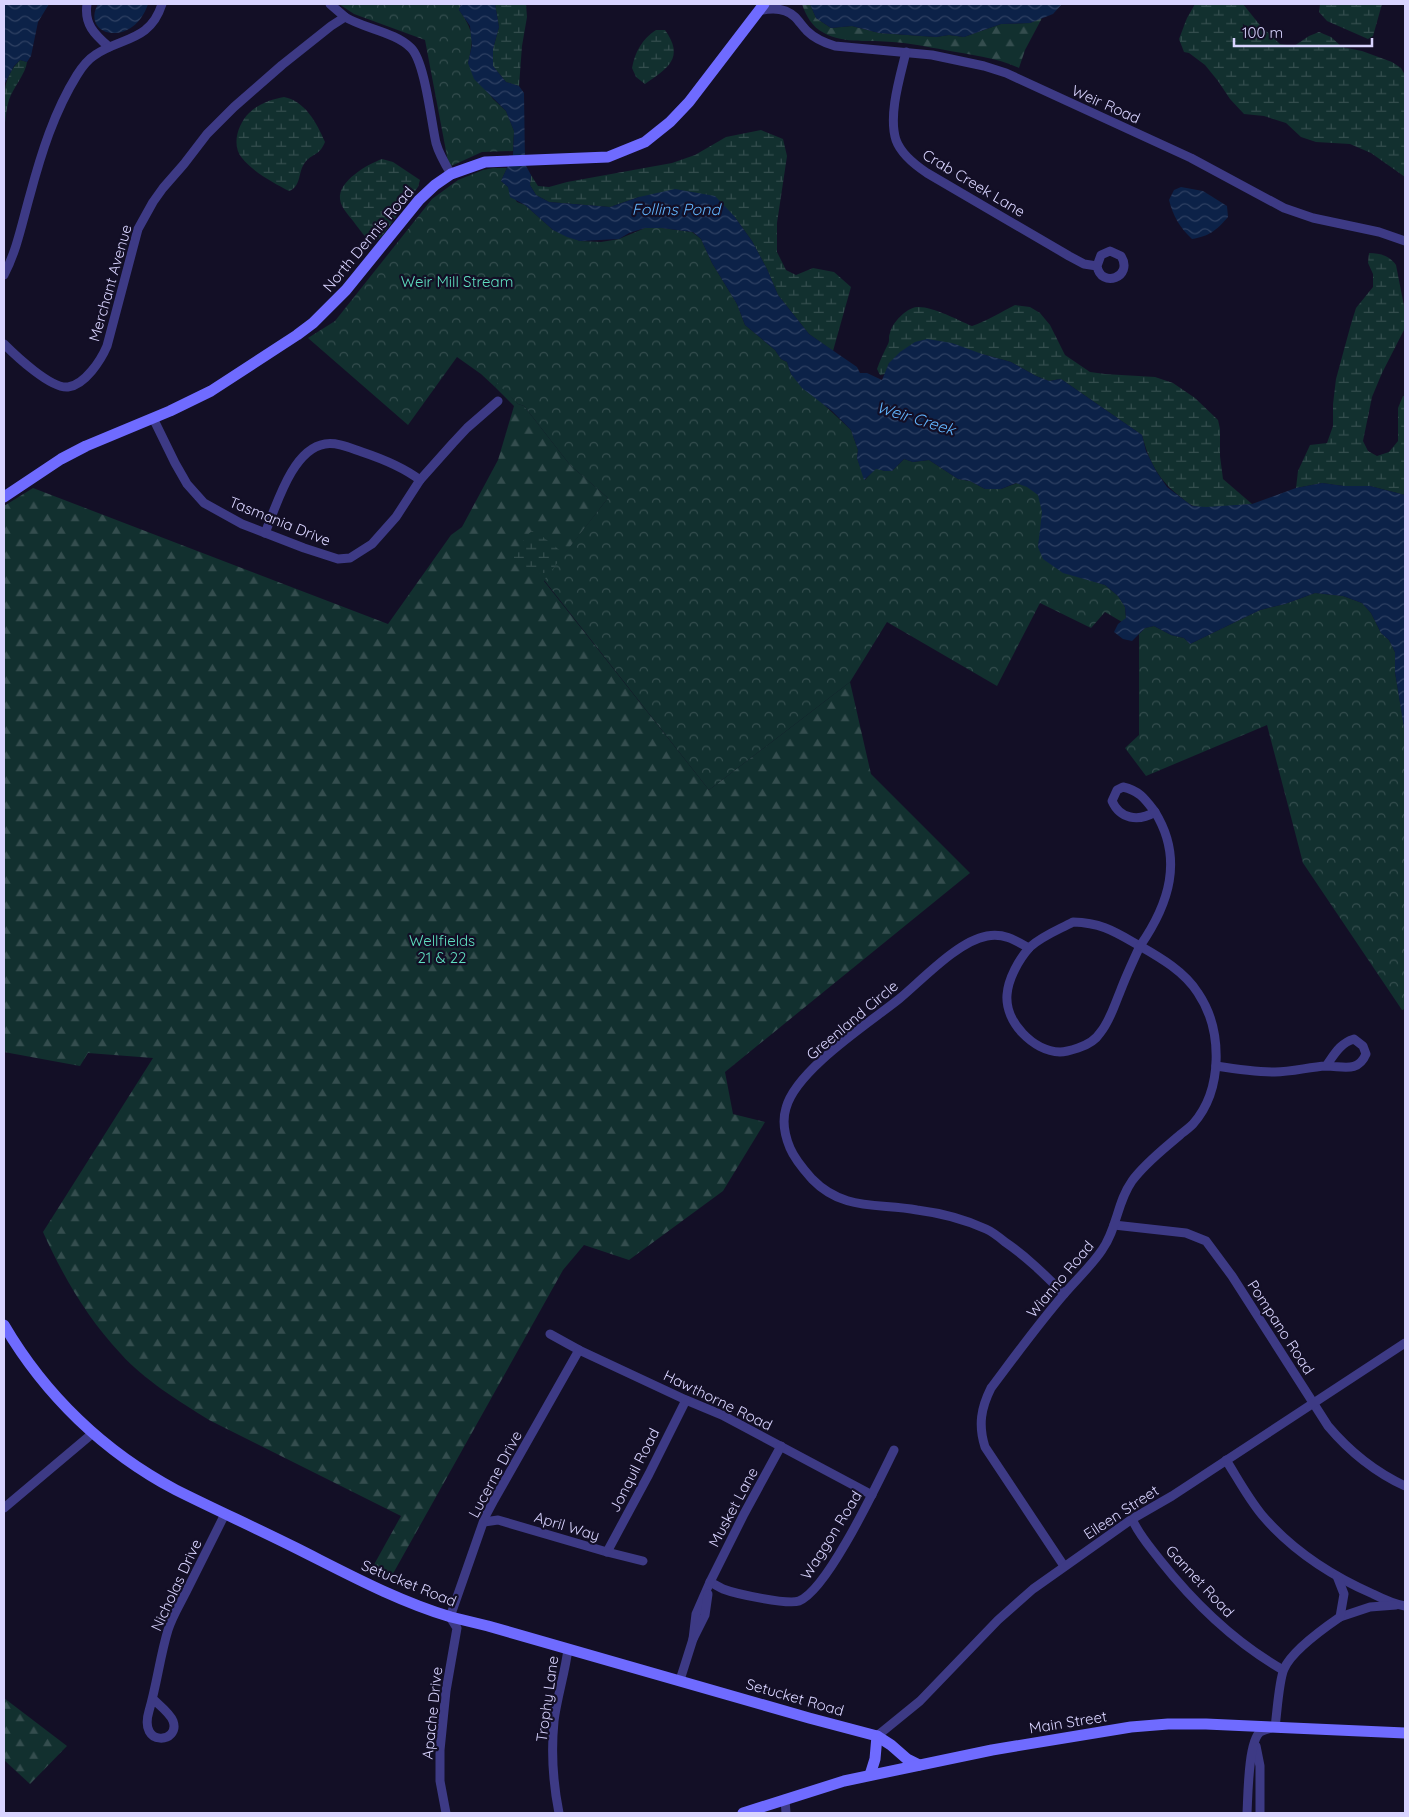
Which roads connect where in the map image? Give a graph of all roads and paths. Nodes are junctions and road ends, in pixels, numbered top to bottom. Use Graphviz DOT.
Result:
graph roads {
  1 [pos="87,4"];
  2 [pos="162,4"];
  3 [pos="330,4"];
  4 [pos="789,4"];
  5 [pos="761,8"];
  6 [pos="794,15"];
  7 [pos="345,17"];
  8 [pos="109,47"];
  9 [pos="906,52"];
  10 [pos="451,174"];
  11 [pos="1405,241"];
  12 [pos="1097,266"];
  13 [pos="4,275"];
  14 [pos="4,344"];
  15 [pos="498,401"];
  16 [pos="153,418"];
  17 [pos="420,480"];
  18 [pos="4,497"];
  19 [pos="265,533"];
  20 [pos="1155,812"];
  21 [pos="1140,946"];
  22 [pos="1029,948"];
  23 [pos="1216,1066"];
  24 [pos="1326,1066"];
  25 [pos="1114,1225"];
  26 [pos="1064,1294"];
  27 [pos="4,1325"];
  28 [pos="550,1334"];
  29 [pos="1405,1344"];
  30 [pos="579,1350"];
  31 [pos="686,1400"];
  32 [pos="1314,1404"];
  33 [pos="93,1432"];
  34 [pos="781,1446"];
  35 [pos="894,1450"];
  36 [pos="1226,1460"];
  37 [pos="1405,1486"];
  38 [pos="872,1495"];
  39 [pos="4,1508"];
  40 [pos="225,1514"];
  41 [pos="1132,1519"];
  42 [pos="484,1522"];
  43 [pos="607,1552"];
  44 [pos="643,1561"];
  45 [pos="1064,1566"];
  46 [pos="1338,1576"];
  47 [pos="710,1582"];
  48 [pos="1402,1605"];
  49 [pos="450,1617"];
  50 [pos="1340,1617"];
  51 [pos="568,1649"];
  52 [pos="1283,1670"];
  53 [pos="680,1680"];
  54 [pos="153,1699"];
  55 [pos="1275,1727"];
  56 [pos="1405,1733"];
  57 [pos="877,1736"];
  58 [pos="1255,1740"];
  59 [pos="919,1765"];
  60 [pos="870,1776"];
  61 [pos="785,1799"];
  62 [pos="446,1813"];
  63 [pos="559,1813"];
  64 [pos="743,1813"];
  65 [pos="786,1813"];
  66 [pos="1247,1813"];
  67 [pos="1260,1813"];
  1 -- 8 [label="street"];
  2 -- 8 [label="street"];
  3 -- 7 [label="street"];
  4 -- 6 [label="street, Weir Road"];
  5 -- 6 [label="street"];
  5 -- 10 [label="main road, North Dennis Road"];
  6 -- 9 [label="street, Weir Road"];
  7 -- 10 [label="street"];
  7 -- 14 [label="street, Merchant Avenue"];
  8 -- 13 [label="street"];
  9 -- 11 [label="street, Weir Road"];
  9 -- 12 [label="street, Crab Creek Lane"];
  10 -- 16 [label="main road, North Dennis Road"];
  15 -- 17 [label="street, Tasmania Drive"];
  16 -- 18 [label="main road, North Dennis Road"];
  16 -- 19 [label="street, Tasmania Drive"];
  17 -- 19 [label="street, Tasmania Drive"];
  17 -- 19 [label="street"];
  20 -- 20 [label="street, Wianno Road"];
  20 -- 21 [label="street, Wianno Road"];
  21 -- 22 [label="street, Wianno Road"];
  21 -- 22 [label="street, Wianno Road"];
  21 -- 23 [label="street, Wianno Road"];
  22 -- 26 [label="street, Greenland Circle"];
  23 -- 24 [label="street"];
  23 -- 25 [label="street, Wianno Road"];
  25 -- 26 [label="street, Wianno Road"];
  25 -- 32 [label="street, Pompano Road"];
  26 -- 45 [label="street, Wianno Road"];
  27 -- 33 [label="main road, Setucket Road"];
  28 -- 30 [label="street, Hawthorne Road"];
  29 -- 32 [label="street, Eileen Street"];
  30 -- 31 [label="street, Hawthorne Road"];
  30 -- 42 [label="street, Lucerne Drive"];
  31 -- 34 [label="street, Hawthorne Road"];
  31 -- 43 [label="street, Jonquil Road"];
  32 -- 36 [label="street, Eileen Street"];
  32 -- 37 [label="street, Pompano Road"];
  33 -- 39 [label="street"];
  33 -- 40 [label="main road, Setucket Road"];
  34 -- 38 [label="street, Hawthorne Road"];
  34 -- 47 [label="street, Musket Lane"];
  35 -- 38 [label="street, Waggon Road"];
  36 -- 41 [label="street, Eileen Street"];
  36 -- 46 [label="street"];
  38 -- 47 [label="street, Waggon Road"];
  40 -- 49 [label="main road, Setucket Road"];
  40 -- 54 [label="street, Nicholas Drive"];
  41 -- 45 [label="street, Eileen Street"];
  41 -- 52 [label="street, Gannet Road"];
  42 -- 43 [label="street, April Way"];
  42 -- 49 [label="street, Lucerne Drive"];
  43 -- 44 [label="street, April Way"];
  45 -- 57 [label="street, Eileen Street"];
  46 -- 48 [label="street"];
  46 -- 50 [label="street"];
  47 -- 53 [label="street, Musket Lane"];
  48 -- 50 [label="street"];
  49 -- 51 [label="main road, Setucket Road"];
  49 -- 62 [label="street, Apache Drive"];
  50 -- 52 [label="street"];
  51 -- 53 [label="main road, Setucket Road"];
  51 -- 63 [label="street, Trophy Lane"];
  52 -- 55 [label="street"];
  53 -- 57 [label="main road, Setucket Road"];
  55 -- 56 [label="main road, Main Street"];
  55 -- 58 [label="street"];
  55 -- 59 [label="main road, Main Street"];
  57 -- 59 [label="main road, Setucket Road"];
  57 -- 60 [label="main road"];
  58 -- 66 [label="street"];
  58 -- 67 [label="street"];
  59 -- 60 [label="main road, Main Street"];
  60 -- 61 [label="main road, Main Street"];
  61 -- 64 [label="main road, Main Street"];
  61 -- 65 [label="street"];
}
